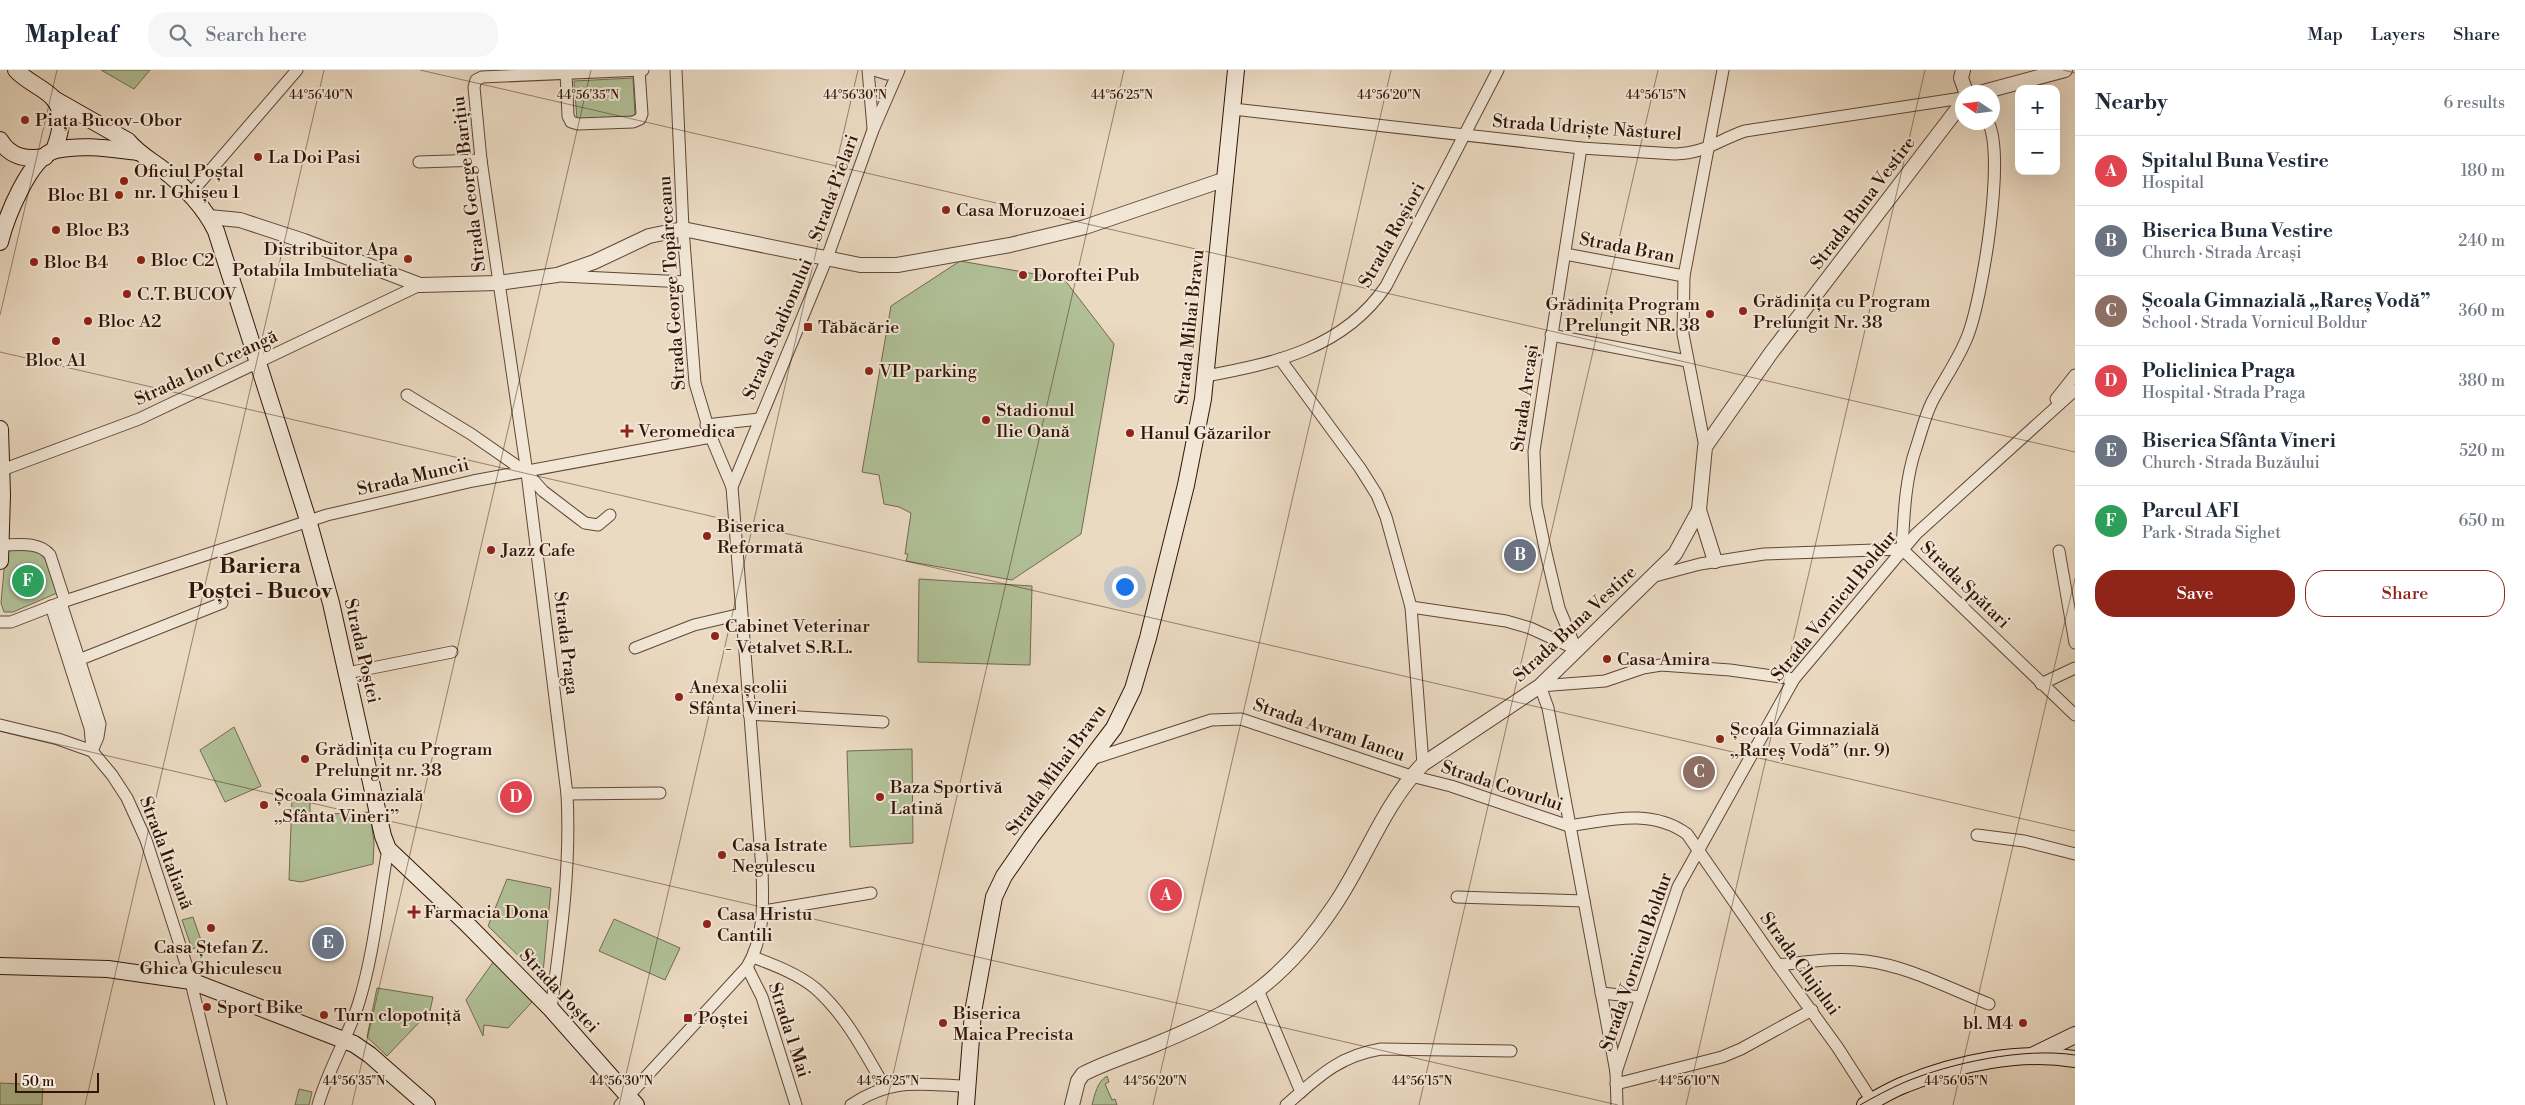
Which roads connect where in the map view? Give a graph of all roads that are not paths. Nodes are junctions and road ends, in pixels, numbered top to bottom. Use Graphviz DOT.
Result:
graph roads {
  1 [pos="16,70"];
  2 [pos="297,70"];
  3 [pos="627,70"];
  4 [pos="639,70"];
  5 [pos="644,70"];
  6 [pos="676,70"];
  7 [pos="868,70"];
  8 [pos="874,70"];
  9 [pos="899,70"];
  10 [pos="1236,70"];
  11 [pos="1498,70"];
  12 [pos="1723,70"];
  13 [pos="1963,70"];
  14 [pos="2065,70"];
  15 [pos="545,72"];
  16 [pos="566,73"];
  17 [pos="1964,85"];
  18 [pos="2000,87"];
  19 [pos="54,98"];
  20 [pos="1955,99"];
  21 [pos="1233,109"];
  22 [pos="1955,112"];
  23 [pos="873,130"];
  24 [pos="1990,130"];
  25 [pos="1465,136"];
  26 [pos="0,140"];
  27 [pos="1580,148"];
  28 [pos="1708,149"];
  29 [pos="137,152"];
  30 [pos="50,154"];
  31 [pos="481,160"];
  32 [pos="419,162"];
  33 [pos="1226,179"];
  34 [pos="190,194"];
  35 [pos="209,217"];
  36 [pos="683,229"];
  37 [pos="0,242"];
  38 [pos="1565,254"];
  39 [pos="827,258"];
  40 [pos="558,275"];
  41 [pos="1684,276"];
  42 [pos="686,282"];
  43 [pos="498,283"];
  44 [pos="420,285"];
  45 [pos="1551,335"];
  46 [pos="1280,359"];
  47 [pos="1687,361"];
  48 [pos="257,364"];
  49 [pos="2075,375"];
  50 [pos="1206,376"];
  51 [pos="2075,390"];
  52 [pos="407,395"];
  53 [pos="759,419"];
  54 [pos="2039,420"];
  55 [pos="706,425"];
  56 [pos="0,429"];
  57 [pos="711,438"];
  58 [pos="1705,447"];
  59 [pos="1,470"];
  60 [pos="527,473"];
  61 [pos="732,487"];
  62 [pos="1699,510"];
  63 [pos="610,515"];
  64 [pos="308,520"];
  65 [pos="1902,549"];
  66 [pos="2058,551"];
  67 [pos="1,553"];
  68 [pos="1715,561"];
  69 [pos="1655,576"];
  70 [pos="222,603"];
  71 [pos="59,604"];
  72 [pos="1412,607"];
  73 [pos="741,614"];
  74 [pos="0,622"];
  75 [pos="2075,643"];
  76 [pos="635,648"];
  77 [pos="1576,649"];
  78 [pos="452,652"];
  79 [pos="81,659"];
  80 [pos="2075,668"];
  81 [pos="347,673"];
  82 [pos="1794,679"];
  83 [pos="2042,684"];
  84 [pos="1540,686"];
  85 [pos="749,714"];
  86 [pos="2075,715"];
  87 [pos="884,722"];
  88 [pos="0,726"];
  89 [pos="92,751"];
  90 [pos="1092,759"];
  91 [pos="1423,764"];
  92 [pos="1411,776"];
  93 [pos="660,793"];
  94 [pos="568,794"];
  95 [pos="1569,826"];
  96 [pos="1977,835"];
  97 [pos="388,848"];
  98 [pos="1699,848"];
  99 [pos="2075,854"];
  100 [pos="870,893"];
  101 [pos="1457,897"];
  102 [pos="1584,902"];
  103 [pos="764,910"];
  104 [pos="753,957"];
  105 [pos="1778,965"];
  106 [pos="0,966"];
  107 [pos="747,967"];
  108 [pos="192,982"];
  109 [pos="1258,990"];
  110 [pos="1601,993"];
  111 [pos="1641,997"];
  112 [pos="1989,1004"];
  113 [pos="551,1009"];
  114 [pos="1812,1010"];
  115 [pos="2075,1035"];
  116 [pos="343,1040"];
  117 [pos="1511,1051"];
  118 [pos="2027,1057"];
  119 [pos="2075,1059"];
  120 [pos="1616,1072"];
  121 [pos="1616,1084"];
  122 [pos="884,1086"];
  123 [pos="966,1086"];
  124 [pos="1300,1092"];
  125 [pos="628,1102"];
  126 [pos="1869,1103"];
  127 [pos="221,1105"];
  128 [pos="318,1105"];
  129 [pos="427,1105"];
  130 [pos="796,1105"];
  131 [pos="851,1105"];
  132 [pos="966,1105"];
  133 [pos="1072,1105"];
  134 [pos="1286,1105"];
  135 [pos="1617,1105"];
  1 -- 19 [label="main road, Strada Poștei"];
  2 -- 34 [label="street"];
  3 -- 4 [label="street"];
  3 -- 16 [label="street"];
  4 -- 5 [label="street"];
  4 -- 16 [label="street"];
  6 -- 36 [label="street, Strada George Topârceanu"];
  7 -- 23 [label="street, Strada Pielari"];
  8 -- 9 [label="street"];
  9 -- 23 [label="street"];
  10 -- 21 [label="main road, Strada Mihai Bravu"];
  11 -- 25 [label="street, Strada Roșiori"];
  12 -- 28 [label="street"];
  13 -- 17 [label="street"];
  14 -- 18 [label="street"];
  15 -- 16 [label="street"];
  15 -- 31 [label="street, Strada George Barițiu"];
  19 -- 29 [label="main road, Strada Poștei"];
  19 -- 30 [label="main road"];
  20 -- 28 [label="street, Strada Udriște Năsturel"];
  21 -- 25 [label="street, Strada Udriște Năsturel"];
  21 -- 33 [label="main road, Strada Mihai Bravu"];
  22 -- 58 [label="street, Strada Buna Vestire"];
  23 -- 39 [label="street, Strada Pielari"];
  24 -- 65 [label="street"];
  25 -- 27 [label="street, Strada Udriște Năsturel"];
  25 -- 46 [label="street, Strada Roșiori"];
  26 -- 30 [label="main road, Strada Poștei"];
  27 -- 28 [label="street, Strada Udriște Năsturel"];
  27 -- 38 [label="street, Strada Arcași"];
  28 -- 41 [label="street"];
  29 -- 30 [label="main road, Strada Poștei"];
  29 -- 34 [label="main road, Strada Poștei"];
  30 -- 37 [label="main road"];
  31 -- 32 [label="street"];
  31 -- 43 [label="street, Strada George Barițiu"];
  33 -- 39 [label="street"];
  33 -- 50 [label="main road, Strada Mihai Bravu"];
  34 -- 35 [label="main road, Strada Poștei"];
  35 -- 44 [label="street"];
  35 -- 48 [label="main road, Strada Poștei"];
  36 -- 39 [label="street"];
  36 -- 40 [label="street"];
  36 -- 42 [label="street, Strada George Topârceanu"];
  38 -- 41 [label="street, Strada Bran"];
  38 -- 45 [label="street, Strada Arcași"];
  39 -- 53 [label="street, Strada Stadionului"];
  40 -- 42 [label="street"];
  40 -- 43 [label="street"];
  41 -- 47 [label="street"];
  42 -- 55 [label="street, Strada George Topârceanu"];
  43 -- 44 [label="street"];
  43 -- 60 [label="street, Strada Praga"];
  44 -- 48 [label="street, Strada Ion Creangă"];
  45 -- 47 [label="street"];
  45 -- 77 [label="street, Strada Arcași"];
  46 -- 50 [label="street, Strada Roșiori"];
  46 -- 72 [label="street"];
  47 -- 58 [label="street"];
  48 -- 59 [label="street, Strada Ion Creangă"];
  48 -- 64 [label="main road, Strada Poștei"];
  49 -- 54 [label="street, Strada Vornicul Boldur"];
  50 -- 90 [label="main road, Strada Mihai Bravu"];
  51 -- 54 [label="street, Strada Vornicul Boldur"];
  52 -- 60 [label="street"];
  53 -- 55 [label="street"];
  53 -- 61 [label="street, Strada Stadionului"];
  54 -- 65 [label="street, Strada Vornicul Boldur"];
  55 -- 57 [label="street, Strada George Topârceanu"];
  56 -- 59 [label="main road"];
  57 -- 60 [label="street, Strada Muncii"];
  57 -- 61 [label="street, Strada George Topârceanu"];
  58 -- 62 [label="street, Strada Buna Vestire"];
  59 -- 67 [label="main road"];
  60 -- 63 [label="street"];
  60 -- 64 [label="street, Strada Muncii"];
  60 -- 94 [label="street, Strada Praga"];
  61 -- 73 [label="street, Strada Stadionului"];
  62 -- 68 [label="street"];
  62 -- 69 [label="street, Strada Buna Vestire"];
  64 -- 71 [label="street, Strada Muncii"];
  64 -- 81 [label="main road, Strada Poștei"];
  65 -- 68 [label="street, Strada Spătari"];
  65 -- 82 [label="street, Strada Vornicul Boldur"];
  65 -- 83 [label="street, Strada Spătari"];
  66 -- 75 [label="street"];
  67 -- 71 [label="street"];
  68 -- 69 [label="street, Strada Spătari"];
  69 -- 77 [label="street, Strada Buna Vestire"];
  70 -- 79 [label="street"];
  71 -- 74 [label="street, Strada Muncii"];
  71 -- 79 [label="street"];
  71 -- 89 [label="street"];
  72 -- 77 [label="street"];
  72 -- 91 [label="street"];
  73 -- 76 [label="street"];
  73 -- 85 [label="street, Strada Stadionului"];
  77 -- 84 [label="street, Strada Buna Vestire"];
  78 -- 81 [label="street"];
  79 -- 89 [label="street"];
  80 -- 83 [label="street"];
  81 -- 97 [label="main road, Strada Poștei"];
  82 -- 84 [label="street"];
  82 -- 98 [label="street, Strada Vornicul Boldur"];
  83 -- 86 [label="street, Strada Spătari"];
  84 -- 91 [label="street, Strada Buna Vestire"];
  84 -- 95 [label="street"];
  85 -- 87 [label="street"];
  85 -- 103 [label="street, Strada Stadionului"];
  88 -- 89 [label="street"];
  89 -- 108 [label="street, Strada Italiană"];
  90 -- 92 [label="street, Strada Avram Iancu"];
  90 -- 123 [label="main road, Strada Mihai Bravu"];
  91 -- 92 [label="street, Strada Buna Vestire"];
  92 -- 95 [label="street, Strada Covurlui"];
  92 -- 109 [label="street, Strada Buna Vestire"];
  93 -- 94 [label="street"];
  94 -- 113 [label="street, Strada Praga"];
  95 -- 98 [label="street, Strada Clujului"];
  95 -- 102 [label="street, Strada Covurlui"];
  96 -- 99 [label="street"];
  97 -- 113 [label="main road, Strada Poștei"];
  97 -- 116 [label="street"];
  98 -- 105 [label="street, Strada Clujului"];
  98 -- 111 [label="street, Strada Vornicul Boldur"];
  100 -- 103 [label="street"];
  101 -- 102 [label="street"];
  102 -- 110 [label="street, Strada Covurlui"];
  103 -- 104 [label="street, Strada Stadionului"];
  104 -- 107 [label="street, Strada Stadionului"];
  104 -- 122 [label="street"];
  105 -- 112 [label="street"];
  105 -- 114 [label="street, Strada Clujului"];
  106 -- 108 [label="main road"];
  107 -- 125 [label="street, Strada Stadionului"];
  107 -- 130 [label="street, Strada 1 Mai"];
  108 -- 116 [label="main road"];
  108 -- 127 [label="street, Strada Italiană"];
  109 -- 124 [label="street"];
  109 -- 133 [label="street, Strada Buna Vestire"];
  110 -- 111 [label="street"];
  110 -- 120 [label="street, Strada Covurlui"];
  111 -- 120 [label="street, Strada Vornicul Boldur"];
  113 -- 125 [label="main road, Strada Poștei"];
  114 -- 121 [label="street"];
  114 -- 126 [label="street, Strada Clujului"];
  115 -- 118 [label="main road"];
  116 -- 128 [label="street"];
  116 -- 129 [label="main road"];
  117 -- 124 [label="street"];
  118 -- 119 [label="main road"];
  118 -- 126 [label="main road"];
  120 -- 121 [label="street, Strada Covurlui"];
  121 -- 135 [label="street, Strada Covurlui"];
  122 -- 123 [label="street"];
  122 -- 131 [label="street"];
  123 -- 132 [label="main road, Strada Mihai Bravu"];
  124 -- 134 [label="street"];
}
